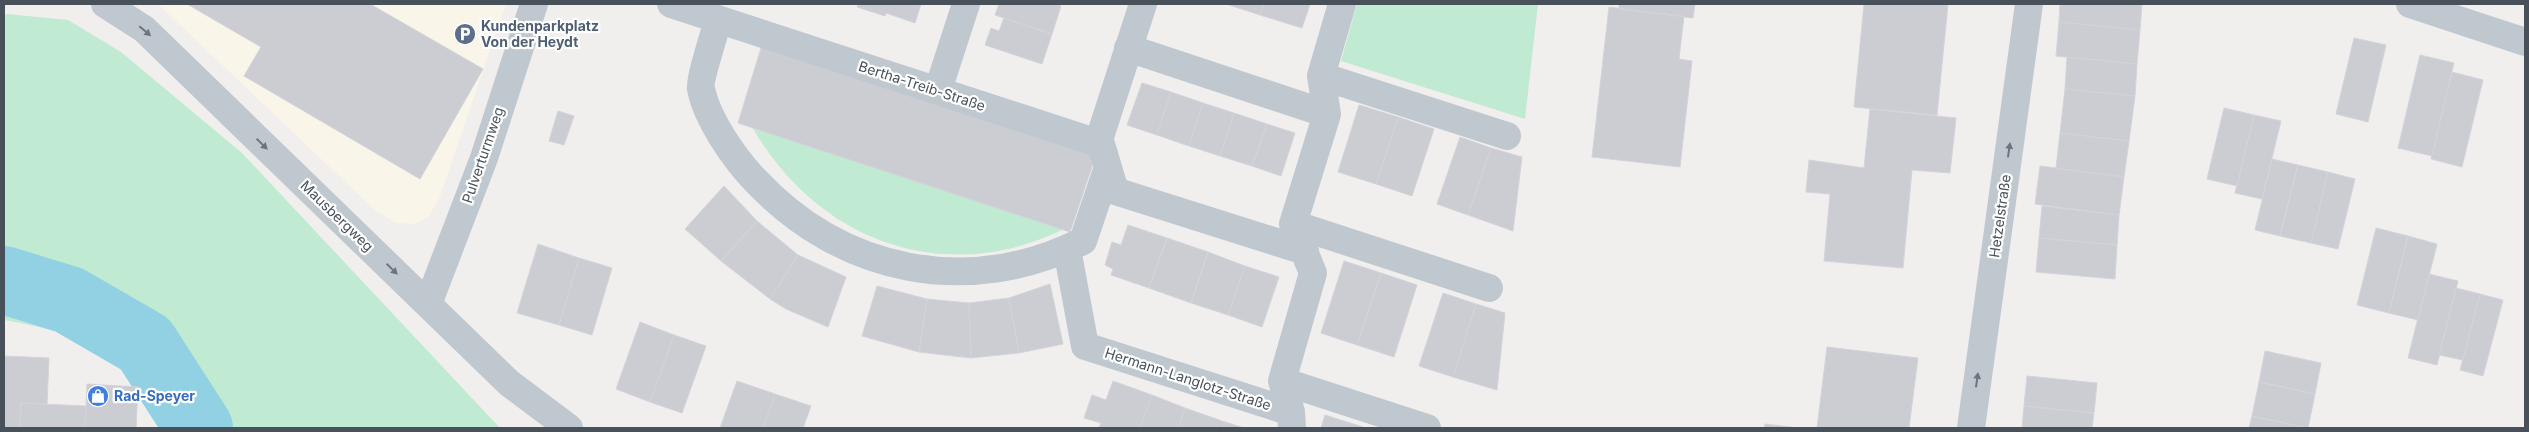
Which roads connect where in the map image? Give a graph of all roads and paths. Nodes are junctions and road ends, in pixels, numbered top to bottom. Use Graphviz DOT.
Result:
graph roads {
  1 [pos="105,4"];
  2 [pos="534,4"];
  3 [pos="671,4"];
  4 [pos="966,4"];
  5 [pos="1143,4"];
  6 [pos="1342,4"];
  7 [pos="2029,4"];
  8 [pos="2410,4"];
  9 [pos="718,20"];
  10 [pos="2525,42"];
  11 [pos="1128,48"];
  12 [pos="1321,76"];
  13 [pos="938,90"];
  14 [pos="1327,114"];
  15 [pos="1507,136"];
  16 [pos="1098,143"];
  17 [pos="1111,180"];
  18 [pos="1293,224"];
  19 [pos="1066,249"];
  20 [pos="1305,251"];
  21 [pos="1489,288"];
  22 [pos="428,304"];
  23 [pos="1282,381"];
  24 [pos="1291,420"];
  25 [pos="569,428"];
  26 [pos="1426,428"];
  27 [pos="1971,428"];
  1 -- 22 [label="street, Mausbergweg, one-way"];
  2 -- 22 [label="street, Pulverturmweg"];
  3 -- 9 [label="street, Bertha-Treib-Straße"];
  4 -- 13 [label="street"];
  5 -- 11 [label="street"];
  6 -- 12 [label="street"];
  27 -- 7 [label="street, Hetzelstraße, one-way"];
  8 -- 10 [label="street"];
  9 -- 13 [label="street, Bertha-Treib-Straße"];
  9 -- 19 [label="street"];
  11 -- 14 [label="street"];
  11 -- 16 [label="street"];
  12 -- 14 [label="street"];
  12 -- 15 [label="street"];
  13 -- 16 [label="street, Bertha-Treib-Straße"];
  14 -- 18 [label="street"];
  16 -- 17 [label="street"];
  17 -- 19 [label="street"];
  17 -- 20 [label="street"];
  18 -- 20 [label="street, Hermann-Langlotz-Straße"];
  18 -- 21 [label="street"];
  19 -- 24 [label="street, Hermann-Langlotz-Straße"];
  20 -- 23 [label="street, Hermann-Langlotz-Straße"];
  22 -- 25 [label="street, Mausbergweg"];
  23 -- 24 [label="street, Hermann-Langlotz-Straße"];
  23 -- 26 [label="street, Hermann-Langlotz-Straße"];
}
